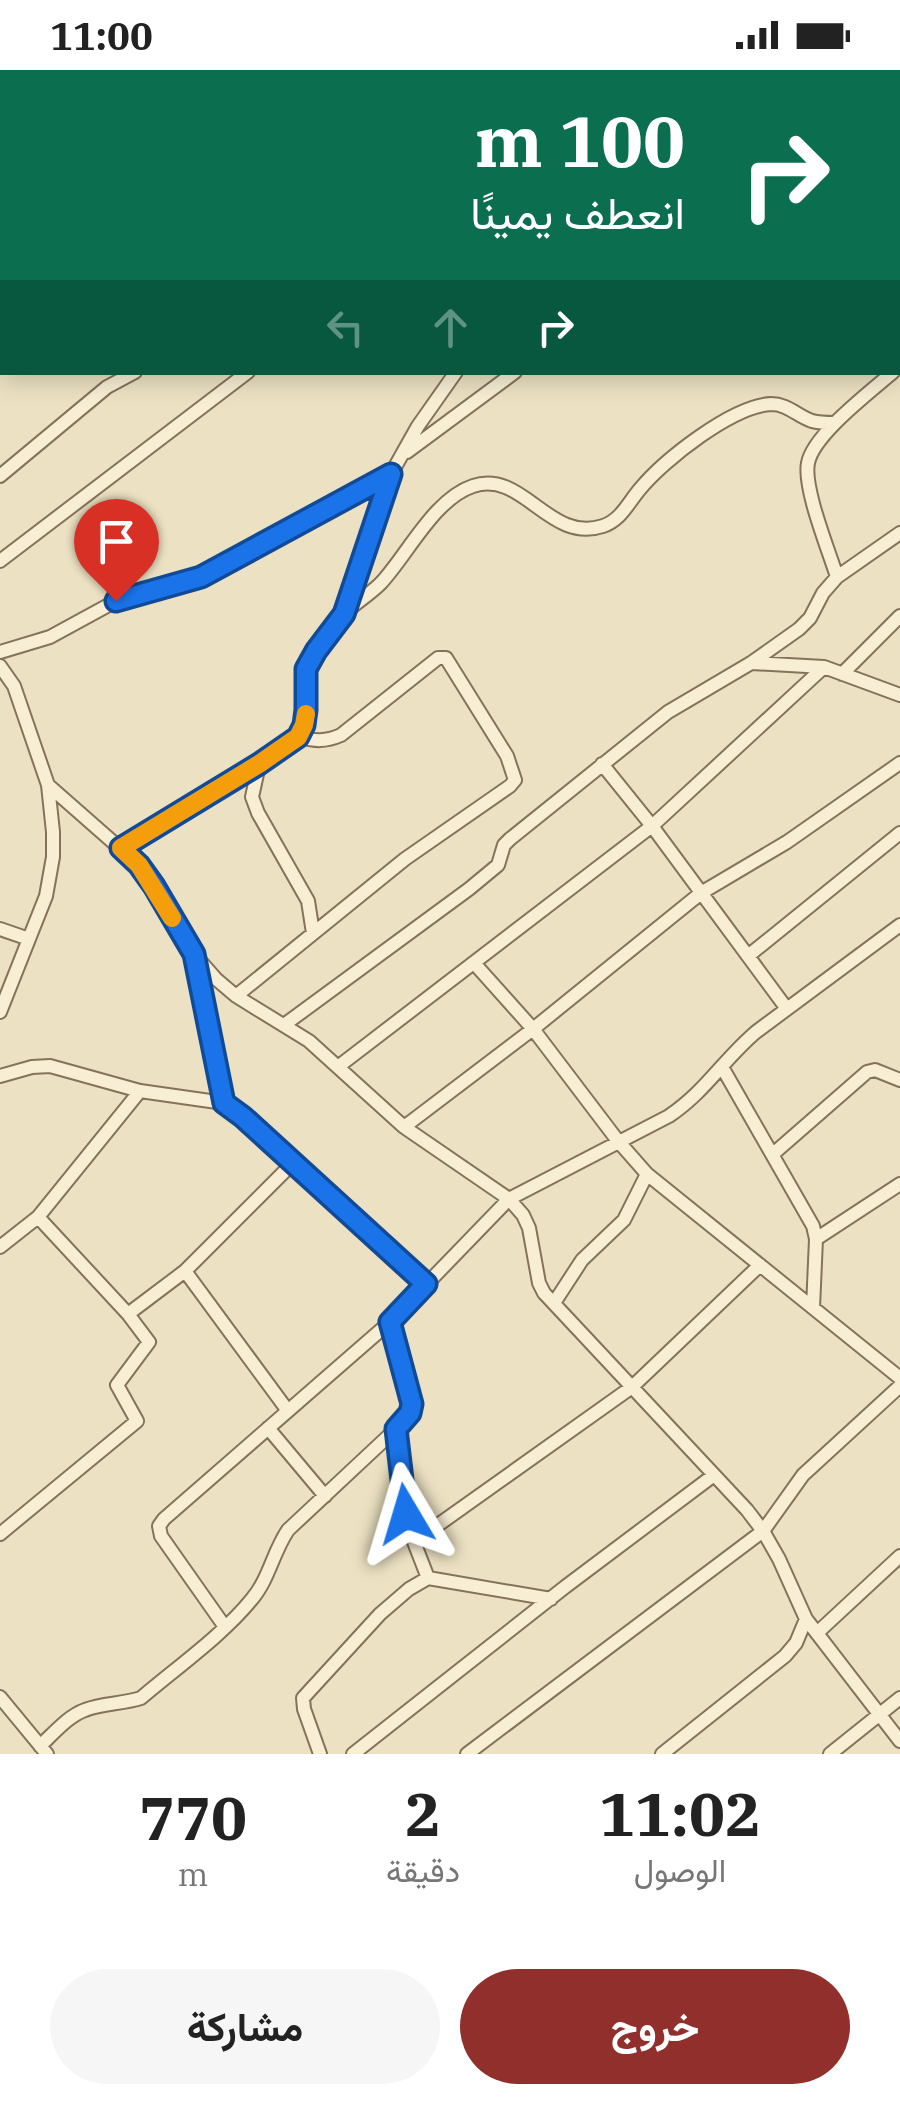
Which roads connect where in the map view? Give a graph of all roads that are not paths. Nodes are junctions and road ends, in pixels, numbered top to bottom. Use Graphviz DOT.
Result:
graph roads {
  1 [pos="129,375"];
  2 [pos="244,375"];
  3 [pos="454,375"];
  4 [pos="511,375"];
  5 [pos="890,375"];
  6 [pos="835,424"];
  7 [pos="401,456"];
  8 [pos="391,474"];
  9 [pos="0,476"];
  10 [pos="900,533"];
  11 [pos="0,561"];
  12 [pos="837,577"];
  13 [pos="344,614"];
  14 [pos="900,616"];
  15 [pos="0,652"];
  16 [pos="751,663"];
  17 [pos="0,666"];
  18 [pos="824,667"];
  19 [pos="842,674"];
  20 [pos="900,695"];
  21 [pos="298,737"];
  22 [pos="900,763"];
  23 [pos="259,764"];
  24 [pos="602,764"];
  25 [pos="48,785"];
  26 [pos="652,826"];
  27 [pos="900,833"];
  28 [pos="121,848"];
  29 [pos="701,893"];
  30 [pos="900,924"];
  31 [pos="0,928"];
  32 [pos="313,933"];
  33 [pos="29,939"];
  34 [pos="194,954"];
  35 [pos="748,956"];
  36 [pos="474,963"];
  37 [pos="236,996"];
  38 [pos="787,1009"];
  39 [pos="0,1012"];
  40 [pos="284,1026"];
  41 [pos="533,1029"];
  42 [pos="339,1066"];
  43 [pos="722,1068"];
  44 [pos="0,1076"];
  45 [pos="900,1080"];
  46 [pos="140,1090"];
  47 [pos="224,1103"];
  48 [pos="404,1127"];
  49 [pos="618,1141"];
  50 [pos="773,1154"];
  51 [pos="293,1162"];
  52 [pos="648,1174"];
  53 [pos="900,1184"];
  54 [pos="509,1200"];
  55 [pos="38,1217"];
  56 [pos="816,1239"];
  57 [pos="0,1247"];
  58 [pos="760,1265"];
  59 [pos="185,1271"];
  60 [pos="426,1284"];
  61 [pos="554,1303"];
  62 [pos="813,1308"];
  63 [pos="128,1314"];
  64 [pos="390,1322"];
  65 [pos="900,1382"];
  66 [pos="632,1386"];
  67 [pos="288,1411"];
  68 [pos="268,1428"];
  69 [pos="396,1429"];
  70 [pos="714,1476"];
  71 [pos="325,1496"];
  72 [pos="763,1530"];
  73 [pos="0,1534"];
  74 [pos="414,1542"];
  75 [pos="900,1556"];
  76 [pos="428,1578"];
  77 [pos="550,1599"];
  78 [pos="806,1619"];
  79 [pos="224,1627"];
  80 [pos="817,1633"];
  81 [pos="0,1696"];
  82 [pos="900,1698"];
  83 [pos="880,1715"];
  84 [pos="900,1742"];
  85 [pos="44,1750"];
  86 [pos="320,1754"];
  87 [pos="353,1754"];
  88 [pos="467,1754"];
  89 [pos="662,1754"];
  90 [pos="830,1754"];
  1 -- 9 [label="street"];
  2 -- 11 [label="street"];
  3 -- 7 [label="street"];
  4 -- 7 [label="street"];
  5 -- 6 [label="street"];
  6 -- 12 [label="street"];
  6 -- 13 [label="street"];
  7 -- 8 [label="street"];
  8 -- 13 [label="street"];
  8 -- 15 [label="street"];
  10 -- 12 [label="street"];
  12 -- 16 [label="street"];
  13 -- 21 [label="street"];
  14 -- 19 [label="street"];
  16 -- 18 [label="street"];
  16 -- 24 [label="street"];
  17 -- 25 [label="street"];
  18 -- 19 [label="street"];
  18 -- 26 [label="street"];
  19 -- 20 [label="street"];
  21 -- 23 [label="street"];
  21 -- 32 [label="street"];
  22 -- 29 [label="street"];
  23 -- 28 [label="street"];
  23 -- 32 [label="street"];
  24 -- 26 [label="street"];
  24 -- 40 [label="street"];
  25 -- 28 [label="street"];
  25 -- 33 [label="street"];
  26 -- 29 [label="street"];
  26 -- 36 [label="street"];
  27 -- 35 [label="street"];
  28 -- 34 [label="street"];
  29 -- 35 [label="street"];
  29 -- 41 [label="street"];
  30 -- 38 [label="street"];
  31 -- 33 [label="street"];
  32 -- 37 [label="street"];
  33 -- 39 [label="street"];
  34 -- 37 [label="street"];
  34 -- 47 [label="street"];
  35 -- 38 [label="street"];
  36 -- 41 [label="street"];
  36 -- 42 [label="street"];
  37 -- 40 [label="street"];
  38 -- 43 [label="street"];
  40 -- 42 [label="street"];
  41 -- 48 [label="street"];
  41 -- 49 [label="street"];
  42 -- 48 [label="street"];
  43 -- 49 [label="street"];
  43 -- 50 [label="street"];
  44 -- 46 [label="street"];
  45 -- 50 [label="street"];
  46 -- 47 [label="street"];
  46 -- 55 [label="street"];
  47 -- 51 [label="street"];
  48 -- 54 [label="street"];
  49 -- 52 [label="street"];
  49 -- 54 [label="street"];
  50 -- 56 [label="street"];
  51 -- 59 [label="street"];
  51 -- 60 [label="street"];
  52 -- 58 [label="street"];
  52 -- 61 [label="street"];
  53 -- 56 [label="street"];
  54 -- 60 [label="street"];
  54 -- 61 [label="street"];
  55 -- 57 [label="street"];
  55 -- 63 [label="street"];
  56 -- 62 [label="street"];
  58 -- 62 [label="street"];
  58 -- 66 [label="street"];
  59 -- 63 [label="street"];
  59 -- 67 [label="street"];
  60 -- 64 [label="street"];
  61 -- 66 [label="street"];
  62 -- 65 [label="street"];
  63 -- 73 [label="street"];
  64 -- 67 [label="street"];
  64 -- 69 [label="street"];
  65 -- 72 [label="street"];
  66 -- 70 [label="street"];
  66 -- 74 [label="street"];
  67 -- 68 [label="street"];
  68 -- 71 [label="street"];
  68 -- 79 [label="street"];
  69 -- 71 [label="street"];
  69 -- 74 [label="street"];
  70 -- 72 [label="street"];
  70 -- 77 [label="street"];
  71 -- 79 [label="street"];
  72 -- 78 [label="street"];
  72 -- 88 [label="street"];
  74 -- 76 [label="street"];
  75 -- 80 [label="street"];
  76 -- 77 [label="street"];
  76 -- 86 [label="street"];
  77 -- 87 [label="street"];
  78 -- 80 [label="street"];
  78 -- 89 [label="street"];
  79 -- 85 [label="street"];
  80 -- 83 [label="street"];
  81 -- 85 [label="street"];
  82 -- 83 [label="street"];
  83 -- 84 [label="street"];
  83 -- 90 [label="street"];
}
